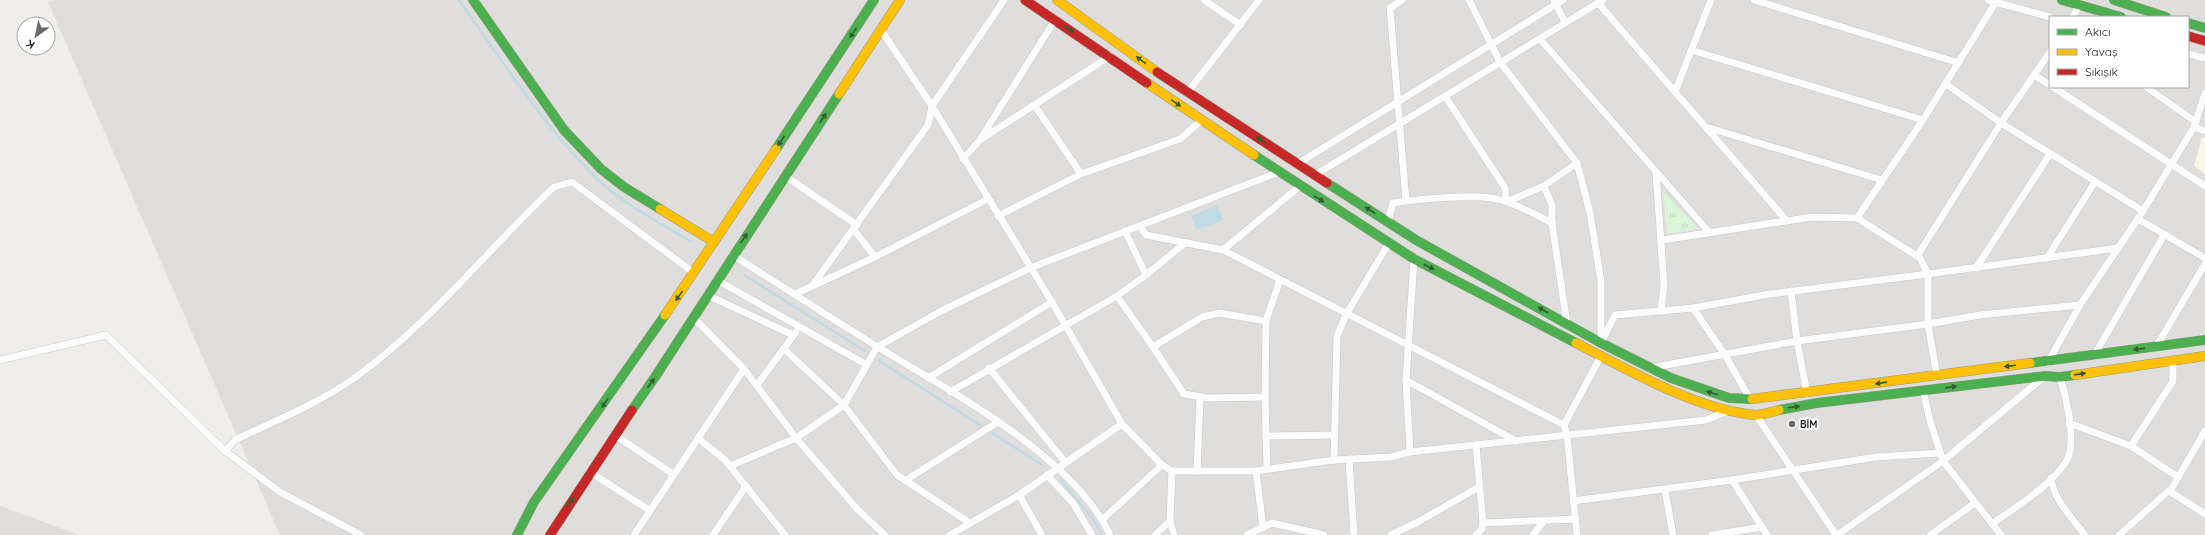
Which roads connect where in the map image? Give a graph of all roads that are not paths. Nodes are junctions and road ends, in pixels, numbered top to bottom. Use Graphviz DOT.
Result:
graph roads {
  1 [pos="473,0"];
  2 [pos="874,0"];
  3 [pos="900,0"];
  4 [pos="1004,0"];
  5 [pos="1025,0"];
  6 [pos="1057,0"];
  7 [pos="1204,0"];
  8 [pos="1259,0"];
  9 [pos="1402,0"];
  10 [pos="1470,0"];
  11 [pos="1563,0"];
  12 [pos="1711,0"];
  13 [pos="1754,0"];
  14 [pos="1988,0"];
  15 [pos="2062,0"];
  16 [pos="2114,0"];
  17 [pos="1997,1"];
  18 [pos="1555,2"];
  19 [pos="1600,2"];
  20 [pos="2079,5"];
  21 [pos="2074,16"];
  22 [pos="2118,16"];
  23 [pos="2163,16"];
  24 [pos="2049,17"];
  25 [pos="1055,20"];
  26 [pos="1565,22"];
  27 [pos="2189,23"];
  28 [pos="1241,25"];
  29 [pos="2205,28"];
  30 [pos="881,30"];
  31 [pos="2189,36"];
  32 [pos="1540,39"];
  33 [pos="2205,41"];
  34 [pos="1491,44"];
  35 [pos="1691,50"];
  36 [pos="2049,53"];
  37 [pos="2189,54"];
  38 [pos="1110,56"];
  39 [pos="2205,58"];
  40 [pos="1500,62"];
  41 [pos="1959,63"];
  42 [pos="2034,75"];
  43 [pos="1946,84"];
  44 [pos="2049,84"];
  45 [pos="2055,88"];
  46 [pos="2147,88"];
  47 [pos="1675,92"];
  48 [pos="1187,93"];
  49 [pos="2205,93"];
  50 [pos="1445,96"];
  51 [pos="1398,102"];
  52 [pos="932,106"];
  53 [pos="1035,106"];
  54 [pos="1923,120"];
  55 [pos="1202,121"];
  56 [pos="1400,123"];
  57 [pos="2001,123"];
  58 [pos="2195,125"];
  59 [pos="1706,127"];
  60 [pos="2205,131"];
  61 [pos="980,140"];
  62 [pos="2050,154"];
  63 [pos="963,158"];
  64 [pos="1297,164"];
  65 [pos="1577,164"];
  66 [pos="2172,165"];
  67 [pos="1279,172"];
  68 [pos="1656,173"];
  69 [pos="1081,174"];
  70 [pos="1315,175"];
  71 [pos="785,176"];
  72 [pos="1882,180"];
  73 [pos="2095,182"];
  74 [pos="1300,186"];
  75 [pos="1544,186"];
  76 [pos="2205,186"];
  77 [pos="988,199"];
  78 [pos="1406,201"];
  79 [pos="1506,202"];
  80 [pos="2143,211"];
  81 [pos="998,216"];
  82 [pos="1857,218"];
  83 [pos="2138,219"];
  84 [pos="1787,221"];
  85 [pos="1388,222"];
  86 [pos="1552,223"];
  87 [pos="1140,226"];
  88 [pos="856,227"];
  89 [pos="1125,231"];
  90 [pos="1709,232"];
  91 [pos="2164,235"];
  92 [pos="1662,240"];
  93 [pos="714,242"];
  94 [pos="1184,243"];
  95 [pos="1389,243"];
  96 [pos="2118,248"];
  97 [pos="1223,250"];
  98 [pos="733,255"];
  99 [pos="1917,256"];
  100 [pos="875,257"];
  101 [pos="2047,258"];
  102 [pos="2205,258"];
  103 [pos="1414,259"];
  104 [pos="2205,264"];
  105 [pos="1030,268"];
  106 [pos="1976,268"];
  107 [pos="694,273"];
  108 [pos="1928,274"];
  109 [pos="1146,275"];
  110 [pos="717,280"];
  111 [pos="1280,280"];
  112 [pos="812,286"];
  113 [pos="1791,291"];
  114 [pos="795,294"];
  115 [pos="707,295"];
  116 [pos="1117,296"];
  117 [pos="1052,302"];
  118 [pos="2080,305"];
  119 [pos="1694,308"];
  120 [pos="1661,311"];
  121 [pos="1347,313"];
  122 [pos="694,318"];
  123 [pos="1266,321"];
  124 [pos="1567,324"];
  125 [pos="1928,324"];
  126 [pos="1065,325"];
  127 [pos="799,326"];
  128 [pos="793,335"];
  129 [pos="2205,340"];
  130 [pos="1797,342"];
  131 [pos="1602,343"];
  132 [pos="1408,345"];
  133 [pos="877,347"];
  134 [pos="1153,347"];
  135 [pos="2156,347"];
  136 [pos="784,349"];
  137 [pos="2095,354"];
  138 [pos="1726,355"];
  139 [pos="1601,356"];
  140 [pos="2205,356"];
  141 [pos="0,360"];
  142 [pos="2173,360"];
  143 [pos="2048,362"];
  144 [pos="867,365"];
  145 [pos="989,368"];
  146 [pos="1650,368"];
  147 [pos="744,369"];
  148 [pos="1937,376"];
  149 [pos="2045,376"];
  150 [pos="2060,376"];
  151 [pos="928,378"];
  152 [pos="1406,380"];
  153 [pos="757,385"];
  154 [pos="1923,390"];
  155 [pos="950,392"];
  156 [pos="1807,393"];
  157 [pos="1200,396"];
  158 [pos="1265,397"];
  159 [pos="1750,399"];
  160 [pos="844,405"];
  161 [pos="1733,410"];
  162 [pos="1756,414"];
  163 [pos="998,422"];
  164 [pos="2069,423"];
  165 [pos="1122,424"];
  166 [pos="1564,425"];
  167 [pos="2205,432"];
  168 [pos="615,435"];
  169 [pos="1334,435"];
  170 [pos="1567,435"];
  171 [pos="1266,436"];
  172 [pos="698,438"];
  173 [pos="796,438"];
  174 [pos="1516,441"];
  175 [pos="2202,444"];
  176 [pos="1476,445"];
  177 [pos="2131,446"];
  178 [pos="225,451"];
  179 [pos="1410,452"];
  180 [pos="1940,453"];
  181 [pos="1334,460"];
  182 [pos="1348,460"];
  183 [pos="1943,461"];
  184 [pos="1065,462"];
  185 [pos="1162,465"];
  186 [pos="730,466"];
  187 [pos="1058,467"];
  188 [pos="1267,469"];
  189 [pos="1794,469"];
  190 [pos="1172,471"];
  191 [pos="1197,471"];
  192 [pos="1256,471"];
  193 [pos="590,472"];
  194 [pos="673,474"];
  195 [pos="1047,475"];
  196 [pos="2178,477"];
  197 [pos="2051,478"];
  198 [pos="906,480"];
  199 [pos="1732,480"];
  200 [pos="746,486"];
  201 [pos="1479,487"];
  202 [pos="1665,490"];
  203 [pos="2169,491"];
  204 [pos="1019,495"];
  205 [pos="1573,501"];
  206 [pos="1975,503"];
  207 [pos="649,510"];
  208 [pos="2205,514"];
  209 [pos="1103,519"];
  210 [pos="1576,519"];
  211 [pos="1170,521"];
  212 [pos="1544,521"];
  213 [pos="1483,523"];
  214 [pos="970,524"];
  215 [pos="1992,524"];
  216 [pos="1762,527"];
  217 [pos="1263,528"];
  218 [pos="1300,532"];
  219 [pos="361,535"];
  220 [pos="517,535"];
  221 [pos="550,535"];
  222 [pos="634,535"];
  223 [pos="713,535"];
  224 [pos="785,535"];
  225 [pos="885,535"];
  226 [pos="950,535"];
  227 [pos="1042,535"];
  228 [pos="1092,535"];
  229 [pos="1110,535"];
  230 [pos="1155,535"];
  231 [pos="1174,535"];
  232 [pos="1247,535"];
  233 [pos="1324,535"];
  234 [pos="1354,535"];
  235 [pos="1391,535"];
  236 [pos="1476,535"];
  237 [pos="1533,535"];
  238 [pos="1577,535"];
  239 [pos="1673,535"];
  240 [pos="1712,535"];
  241 [pos="1767,535"];
  242 [pos="1836,535"];
  243 [pos="1930,535"];
  244 [pos="2001,535"];
  245 [pos="2085,535"];
  246 [pos="2119,535"];
  1 -- 93 [label="main road"];
  2 -- 93 [label="main road, one-way"];
  3 -- 30 [label="main road"];
  4 -- 52 [label="street"];
  5 -- 25 [label="main road"];
  48 -- 6 [label="main road, one-way"];
  7 -- 28 [label="street"];
  8 -- 28 [label="street"];
  9 -- 51 [label="street"];
  10 -- 34 [label="street"];
  11 -- 18 [label="street"];
  12 -- 35 [label="street"];
  13 -- 41 [label="street"];
  14 -- 17 [label="street"];
  15 -- 20 [label="main road"];
  16 -- 23 [label="main road"];
  17 -- 24 [label="street"];
  17 -- 41 [label="street"];
  18 -- 26 [label="street"];
  18 -- 34 [label="street"];
  19 -- 26 [label="street"];
  19 -- 47 [label="street"];
  20 -- 21 [label="street"];
  20 -- 22 [label="main road"];
  25 -- 38 [label="main road, one-way"];
  25 -- 61 [label="street"];
  26 -- 32 [label="street"];
  27 -- 29 [label="main road"];
  28 -- 48 [label="street"];
  30 -- 52 [label="street"];
  71 -- 30 [label="main road, one-way"];
  31 -- 33 [label="main road"];
  32 -- 40 [label="street"];
  32 -- 68 [label="street"];
  34 -- 40 [label="street"];
  34 -- 51 [label="street"];
  35 -- 47 [label="street"];
  35 -- 54 [label="street"];
  36 -- 42 [label="street"];
  37 -- 39 [label="street"];
  38 -- 53 [label="street"];
  38 -- 55 [label="main road, one-way"];
  40 -- 50 [label="street"];
  40 -- 65 [label="street"];
  41 -- 43 [label="street"];
  42 -- 44 [label="street"];
  42 -- 57 [label="street"];
  43 -- 54 [label="street"];
  43 -- 57 [label="street"];
  45 -- 66 [label="street"];
  46 -- 58 [label="street"];
  47 -- 59 [label="street"];
  64 -- 48 [label="main road, one-way"];
  49 -- 58 [label="street"];
  50 -- 56 [label="street"];
  50 -- 79 [label="street"];
  51 -- 56 [label="street"];
  51 -- 64 [label="street"];
  52 -- 63 [label="street"];
  52 -- 88 [label="street"];
  53 -- 61 [label="street"];
  53 -- 69 [label="street"];
  54 -- 72 [label="street"];
  55 -- 67 [label="main road"];
  55 -- 69 [label="street"];
  56 -- 70 [label="street"];
  56 -- 78 [label="street"];
  57 -- 62 [label="street"];
  57 -- 99 [label="street"];
  58 -- 60 [label="street"];
  58 -- 66 [label="street"];
  59 -- 72 [label="street"];
  59 -- 84 [label="street"];
  61 -- 63 [label="street"];
  62 -- 73 [label="street"];
  62 -- 106 [label="street"];
  63 -- 77 [label="street"];
  64 -- 70 [label="main road"];
  65 -- 75 [label="street"];
  65 -- 131 [label="street"];
  66 -- 76 [label="street"];
  66 -- 80 [label="street"];
  67 -- 74 [label="main road"];
  67 -- 87 [label="street"];
  68 -- 90 [label="street"];
  68 -- 92 [label="street"];
  69 -- 81 [label="street"];
  85 -- 70 [label="main road, one-way"];
  71 -- 88 [label="street"];
  98 -- 71 [label="main road, one-way"];
  72 -- 82 [label="street"];
  73 -- 80 [label="street"];
  73 -- 101 [label="street"];
  74 -- 95 [label="main road, one-way"];
  74 -- 97 [label="street"];
  75 -- 79 [label="street"];
  75 -- 86 [label="street"];
  77 -- 81 [label="street"];
  77 -- 100 [label="street"];
  78 -- 79 [label="street"];
  78 -- 85 [label="street"];
  79 -- 86 [label="street"];
  80 -- 83 [label="street"];
  81 -- 105 [label="street"];
  82 -- 84 [label="street"];
  82 -- 99 [label="street"];
  83 -- 91 [label="street"];
  83 -- 96 [label="street"];
  84 -- 90 [label="street"];
  124 -- 85 [label="main road, one-way"];
  86 -- 124 [label="street"];
  87 -- 89 [label="street"];
  87 -- 94 [label="street"];
  88 -- 100 [label="street"];
  88 -- 112 [label="street"];
  89 -- 105 [label="street"];
  89 -- 109 [label="street"];
  90 -- 92 [label="street"];
  91 -- 102 [label="street"];
  91 -- 137 [label="street"];
  92 -- 120 [label="street"];
  93 -- 107 [label="main road"];
  94 -- 97 [label="street"];
  94 -- 109 [label="street"];
  95 -- 103 [label="main road"];
  95 -- 121 [label="street"];
  96 -- 101 [label="street"];
  96 -- 118 [label="street"];
  97 -- 111 [label="street"];
  98 -- 110 [label="main road"];
  98 -- 114 [label="street"];
  99 -- 108 [label="street"];
  100 -- 112 [label="street"];
  101 -- 106 [label="street"];
  103 -- 132 [label="street"];
  103 -- 139 [label="main road, one-way"];
  104 -- 135 [label="street"];
  105 -- 117 [label="street"];
  105 -- 133 [label="street"];
  106 -- 108 [label="street"];
  107 -- 178 [label="street"];
  107 -- 220 [label="main road, one-way"];
  108 -- 113 [label="street"];
  108 -- 125 [label="street"];
  109 -- 116 [label="street"];
  110 -- 115 [label="main road"];
  110 -- 127 [label="street"];
  111 -- 121 [label="street"];
  111 -- 123 [label="street"];
  112 -- 114 [label="street"];
  113 -- 119 [label="street"];
  113 -- 130 [label="street"];
  114 -- 133 [label="street"];
  115 -- 122 [label="main road"];
  115 -- 128 [label="street"];
  116 -- 126 [label="street"];
  116 -- 134 [label="street"];
  117 -- 126 [label="street"];
  117 -- 151 [label="street"];
  118 -- 125 [label="street"];
  118 -- 143 [label="street"];
  119 -- 120 [label="street"];
  119 -- 138 [label="street"];
  120 -- 131 [label="street"];
  121 -- 132 [label="street"];
  121 -- 169 [label="street"];
  122 -- 147 [label="street"];
  168 -- 122 [label="main road, one-way"];
  123 -- 134 [label="street"];
  123 -- 158 [label="street"];
  124 -- 131 [label="main road"];
  125 -- 130 [label="street"];
  125 -- 148 [label="street"];
  126 -- 145 [label="street"];
  126 -- 165 [label="street"];
  127 -- 128 [label="street"];
  127 -- 144 [label="street"];
  128 -- 136 [label="street"];
  129 -- 135 [label="main road"];
  130 -- 138 [label="street"];
  130 -- 156 [label="street"];
  131 -- 146 [label="main road"];
  132 -- 152 [label="street"];
  132 -- 166 [label="street"];
  133 -- 144 [label="street"];
  133 -- 151 [label="street"];
  134 -- 157 [label="street"];
  135 -- 137 [label="main road, one-way"];
  136 -- 153 [label="street"];
  136 -- 160 [label="street"];
  137 -- 143 [label="main road"];
  138 -- 146 [label="street"];
  138 -- 159 [label="street"];
  139 -- 161 [label="main road"];
  139 -- 166 [label="street"];
  140 -- 142 [label="main road"];
  141 -- 178 [label="street"];
  150 -- 142 [label="main road, one-way"];
  142 -- 177 [label="street"];
  143 -- 148 [label="main road, one-way"];
  144 -- 160 [label="street"];
  145 -- 155 [label="street"];
  145 -- 184 [label="street"];
  159 -- 146 [label="main road, one-way"];
  147 -- 153 [label="street"];
  147 -- 172 [label="street"];
  148 -- 156 [label="main road, one-way"];
  149 -- 150 [label="main road"];
  154 -- 149 [label="main road, one-way"];
  149 -- 183 [label="street"];
  150 -- 164 [label="street"];
  151 -- 155 [label="street"];
  152 -- 174 [label="street"];
  152 -- 179 [label="street"];
  153 -- 173 [label="street"];
  162 -- 154 [label="main road, one-way"];
  154 -- 180 [label="street"];
  155 -- 163 [label="street"];
  156 -- 159 [label="main road"];
  157 -- 158 [label="street"];
  157 -- 191 [label="street"];
  158 -- 171 [label="street"];
  160 -- 173 [label="street"];
  160 -- 198 [label="street"];
  161 -- 162 [label="main road"];
  161 -- 170 [label="street"];
  162 -- 189 [label="street"];
  163 -- 187 [label="street"];
  163 -- 198 [label="street"];
  164 -- 177 [label="street"];
  164 -- 197 [label="street"];
  165 -- 184 [label="street"];
  165 -- 185 [label="street"];
  166 -- 170 [label="street"];
  167 -- 175 [label="street"];
  168 -- 193 [label="main road"];
  168 -- 194 [label="street"];
  169 -- 171 [label="street"];
  169 -- 181 [label="street"];
  170 -- 174 [label="street"];
  170 -- 205 [label="street"];
  171 -- 188 [label="street"];
  172 -- 186 [label="street"];
  172 -- 194 [label="street"];
  173 -- 186 [label="street"];
  173 -- 225 [label="street"];
  174 -- 176 [label="street"];
  175 -- 196 [label="street"];
  176 -- 179 [label="street"];
  176 -- 201 [label="street"];
  177 -- 196 [label="street"];
  178 -- 219 [label="street"];
  179 -- 182 [label="street"];
  180 -- 183 [label="street"];
  180 -- 189 [label="street"];
  181 -- 182 [label="street"];
  181 -- 188 [label="street"];
  182 -- 234 [label="street"];
  183 -- 206 [label="street"];
  183 -- 242 [label="street"];
  184 -- 187 [label="street"];
  185 -- 190 [label="street"];
  185 -- 209 [label="street"];
  186 -- 200 [label="street"];
  187 -- 195 [label="street"];
  187 -- 209 [label="street"];
  188 -- 192 [label="street"];
  189 -- 199 [label="street"];
  189 -- 242 [label="street"];
  190 -- 191 [label="street"];
  190 -- 211 [label="street"];
  191 -- 192 [label="street"];
  192 -- 217 [label="street"];
  193 -- 207 [label="street"];
  221 -- 193 [label="main road, one-way"];
  194 -- 207 [label="street"];
  195 -- 204 [label="street"];
  195 -- 228 [label="street"];
  196 -- 203 [label="street"];
  197 -- 215 [label="street"];
  197 -- 245 [label="street"];
  198 -- 214 [label="street"];
  199 -- 202 [label="street"];
  199 -- 216 [label="street"];
  200 -- 223 [label="street"];
  200 -- 224 [label="street"];
  201 -- 213 [label="street"];
  201 -- 235 [label="street"];
  202 -- 205 [label="street"];
  202 -- 239 [label="street"];
  203 -- 208 [label="street"];
  203 -- 246 [label="street"];
  204 -- 214 [label="street"];
  204 -- 227 [label="street"];
  205 -- 210 [label="street"];
  206 -- 215 [label="street"];
  206 -- 243 [label="street"];
  207 -- 222 [label="street"];
  209 -- 229 [label="street"];
  210 -- 212 [label="street"];
  210 -- 238 [label="street"];
  211 -- 230 [label="street"];
  211 -- 231 [label="street"];
  212 -- 213 [label="street"];
  212 -- 237 [label="street"];
  213 -- 236 [label="street"];
  214 -- 226 [label="street"];
  215 -- 244 [label="street"];
  216 -- 240 [label="street"];
  216 -- 241 [label="street"];
  217 -- 218 [label="street"];
  217 -- 232 [label="street"];
  218 -- 233 [label="street"];
}
